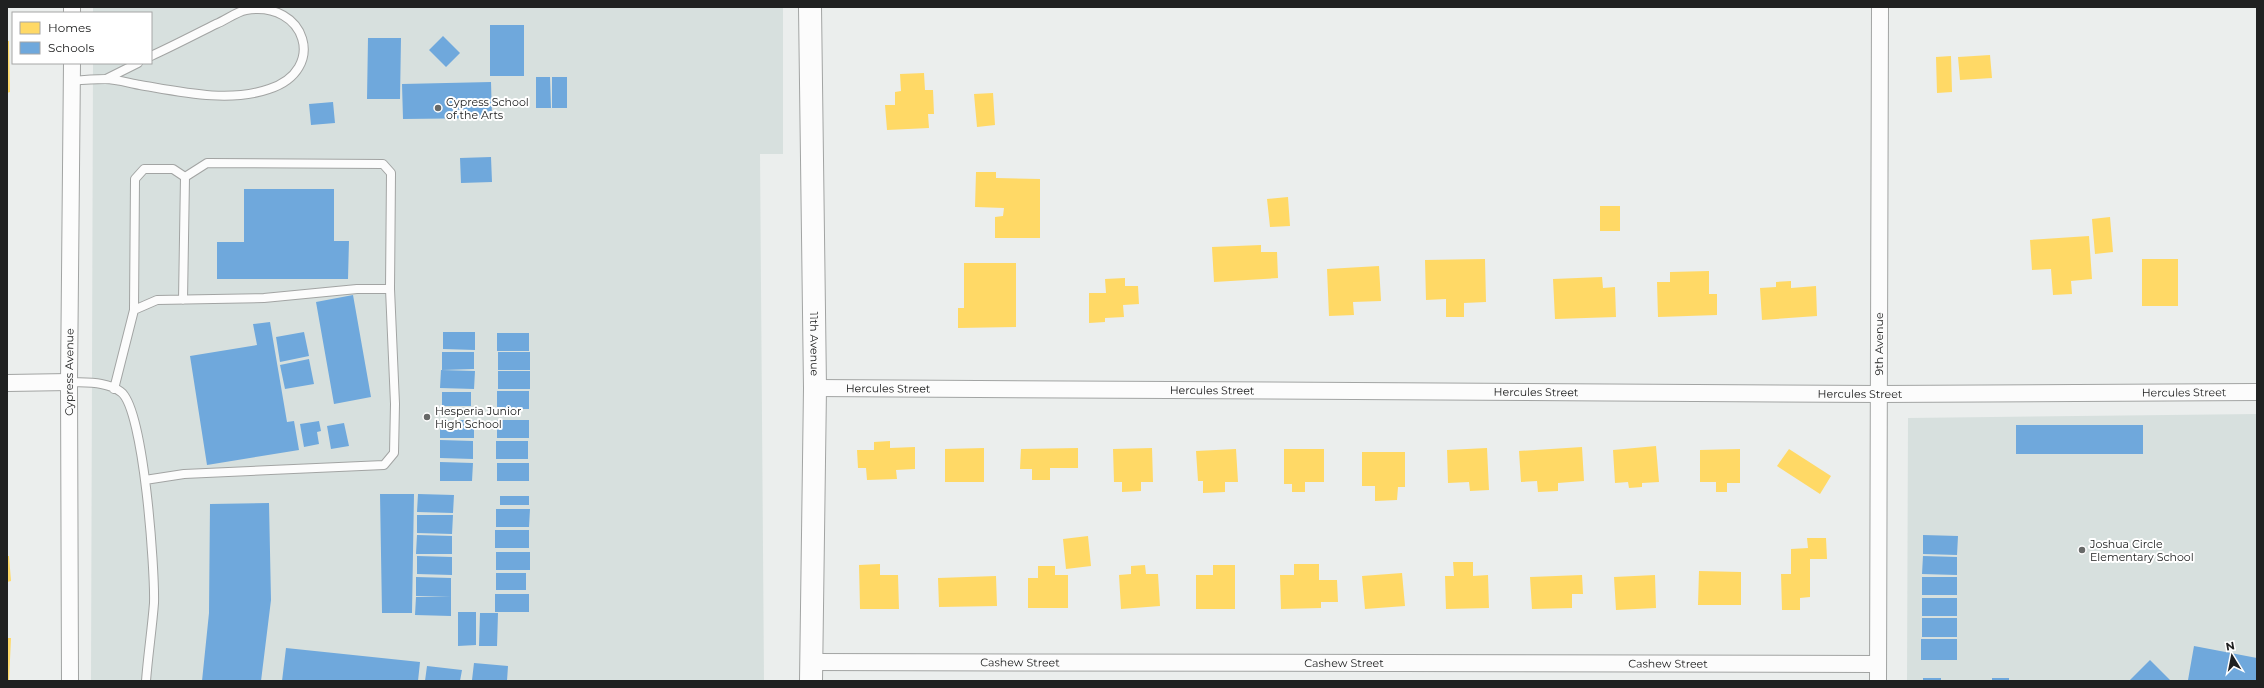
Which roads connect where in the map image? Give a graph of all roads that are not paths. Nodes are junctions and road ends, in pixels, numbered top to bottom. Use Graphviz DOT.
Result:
graph roads {
  1 [pos="810,7"];
  2 [pos="1880,7"];
  3 [pos="152,56"];
  4 [pos="72,64"];
  5 [pos="136,64"];
  6 [pos="106,79"];
  7 [pos="71,81"];
  8 [pos="184,177"];
  9 [pos="390,289"];
  10 [pos="183,300"];
  11 [pos="134,310"];
  12 [pos="69,382"];
  13 [pos="7,383"];
  14 [pos="815,388"];
  15 [pos="114,389"];
  16 [pos="2257,392"];
  17 [pos="1880,394"];
  18 [pos="145,480"];
  19 [pos="1878,664"];
  20 [pos="811,671"];
  21 [pos="70,681"];
  22 [pos="146,681"];
  23 [pos="1878,681"];
  1 -- 14 [label="main road, 11th Avenue"];
  2 -- 17 [label="street, 9th Avenue"];
  3 -- 6 [label="lane"];
  4 -- 7 [label="street, Cypress Avenue"];
  5 -- 6 [label="lane"];
  6 -- 7 [label="lane"];
  7 -- 12 [label="street, Cypress Avenue"];
  8 -- 9 [label="lane"];
  8 -- 10 [label="lane"];
  8 -- 11 [label="lane"];
  9 -- 10 [label="lane"];
  9 -- 18 [label="lane"];
  10 -- 11 [label="lane"];
  11 -- 15 [label="lane"];
  12 -- 13 [label="street"];
  12 -- 15 [label="lane"];
  12 -- 21 [label="street, Cypress Avenue"];
  14 -- 17 [label="street, Hercules Street"];
  14 -- 20 [label="main road, 11th Avenue"];
  15 -- 18 [label="lane"];
  16 -- 17 [label="street, Hercules Street"];
  17 -- 19 [label="street, 9th Avenue"];
  18 -- 22 [label="lane"];
  19 -- 20 [label="street, Cashew Street"];
  19 -- 23 [label="street, 9th Avenue"];
}
